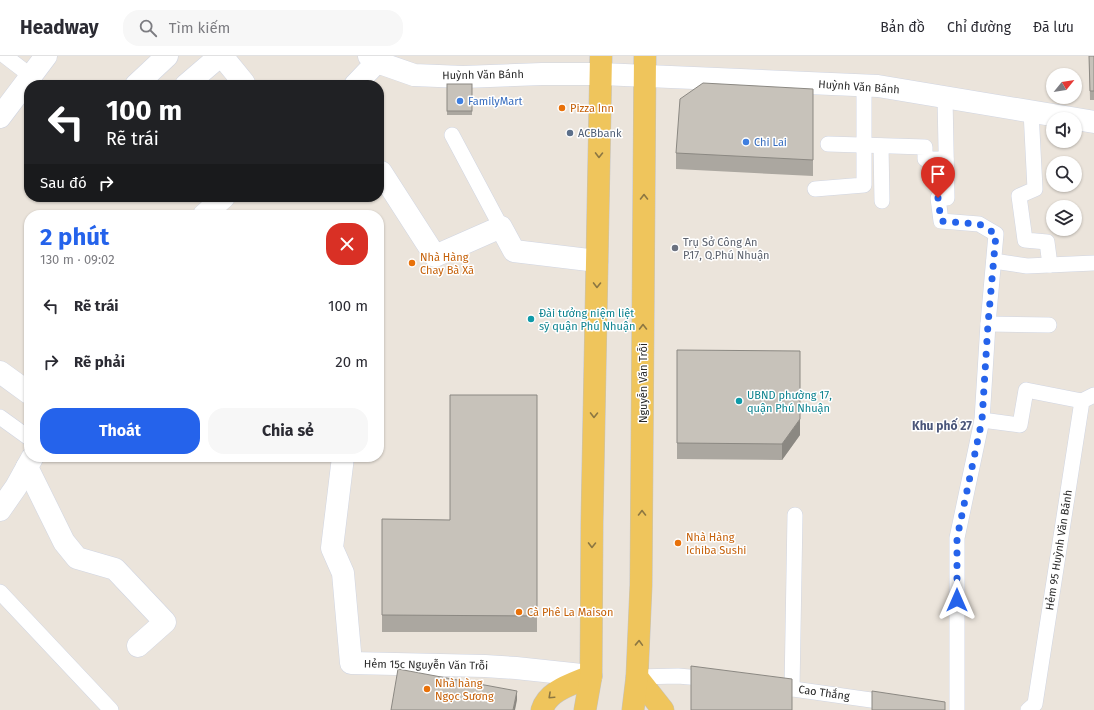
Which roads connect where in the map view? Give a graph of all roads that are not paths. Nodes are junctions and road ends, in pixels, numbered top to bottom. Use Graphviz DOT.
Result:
graph roads {
  1 [pos="6,56"];
  2 [pos="46,56"];
  3 [pos="167,56"];
  4 [pos="221,56"];
  5 [pos="373,59"];
  6 [pos="601,65"];
  7 [pos="645,66"];
  8 [pos="31,76"];
  9 [pos="28,80"];
  10 [pos="141,80"];
  11 [pos="192,80"];
  12 [pos="241,80"];
  13 [pos="358,80"];
  14 [pos="24,85"];
  15 [pos="864,85"];
  16 [pos="945,97"];
  17 [pos="1031,111"];
  18 [pos="0,117"];
  19 [pos="1094,122"];
  20 [pos="452,135"];
  21 [pos="828,144"];
  22 [pos="864,145"];
  23 [pos="881,146"];
  24 [pos="946,159"];
  25 [pos="384,177"];
  26 [pos="815,189"];
  27 [pos="882,201"];
  28 [pos="218,202"];
  29 [pos="210,210"];
  30 [pos="501,227"];
  31 [pos="597,261"];
  32 [pos="994,261"];
  33 [pos="1094,263"];
  34 [pos="1050,265"];
  35 [pos="988,324"];
  36 [pos="1049,325"];
  37 [pos="0,372"];
  38 [pos="24,389"];
  39 [pos="1088,398"];
  40 [pos="0,418"];
  41 [pos="982,420"];
  42 [pos="24,435"];
  43 [pos="30,462"];
  44 [pos="342,462"];
  45 [pos="0,510"];
  46 [pos="795,515"];
  47 [pos="0,592"];
  48 [pos="138,646"];
  49 [pos="591,676"];
  50 [pos="637,677"];
  51 [pos="723,681"];
  52 [pos="762,685"];
  53 [pos="792,689"];
  54 [pos="908,706"];
  55 [pos="586,708"];
  56 [pos="111,710"];
  57 [pos="542,710"];
  58 [pos="633,710"];
  59 [pos="663,710"];
  60 [pos="957,710"];
  61 [pos="1028,710"];
  1 -- 8 [label="lane"];
  2 -- 8 [label="street"];
  3 -- 10 [label="street"];
  4 -- 11 [label="street"];
  4 -- 12 [label="street"];
  5 -- 6 [label="street, Huỳnh Văn Bánh"];
  5 -- 13 [label="street"];
  6 -- 7 [label="street, Huỳnh Văn Bánh"];
  6 -- 31 [label="main road, one-way"];
  7 -- 15 [label="street, Huỳnh Văn Bánh"];
  50 -- 7 [label="main road, Nguyễn Văn Trỗi, one-way"];
  8 -- 9 [label="street"];
  14 -- 18 [label="street"];
  15 -- 16 [label="street, Huỳnh Văn Bánh"];
  15 -- 22 [label="lane"];
  16 -- 17 [label="street, Huỳnh Văn Bánh"];
  16 -- 24 [label="lane"];
  17 -- 19 [label="street, Huỳnh Văn Bánh"];
  17 -- 34 [label="lane"];
  20 -- 30 [label="lane"];
  21 -- 22 [label="lane"];
  22 -- 23 [label="lane"];
  22 -- 26 [label="lane"];
  23 -- 24 [label="lane"];
  23 -- 27 [label="lane"];
  24 -- 32 [label="lane"];
  25 -- 30 [label="street"];
  28 -- 29 [label="street"];
  30 -- 31 [label="street"];
  31 -- 49 [label="main road, one-way"];
  32 -- 34 [label="lane"];
  32 -- 35 [label="lane"];
  33 -- 34 [label="lane"];
  35 -- 36 [label="lane"];
  35 -- 41 [label="lane"];
  37 -- 38 [label="street"];
  39 -- 41 [label="lane"];
  39 -- 61 [label="lane, Hẻm 95 Huỳnh Văn Bánh"];
  40 -- 42 [label="lane"];
  41 -- 60 [label="lane"];
  43 -- 45 [label="street"];
  43 -- 48 [label="street"];
  44 -- 49 [label="street, Hẻm 15c Nguyễn Văn Trỗi"];
  46 -- 53 [label="lane"];
  47 -- 56 [label="lane"];
  49 -- 55 [label="main road"];
  49 -- 57 [label="main road, one-way"];
  50 -- 51 [label="lane"];
  50 -- 58 [label="main road, Nguyễn Văn Trỗi"];
  50 -- 59 [label="main road"];
  52 -- 53 [label="lane, Cao Thắng"];
  53 -- 54 [label="lane, Cao Thắng"];
}
